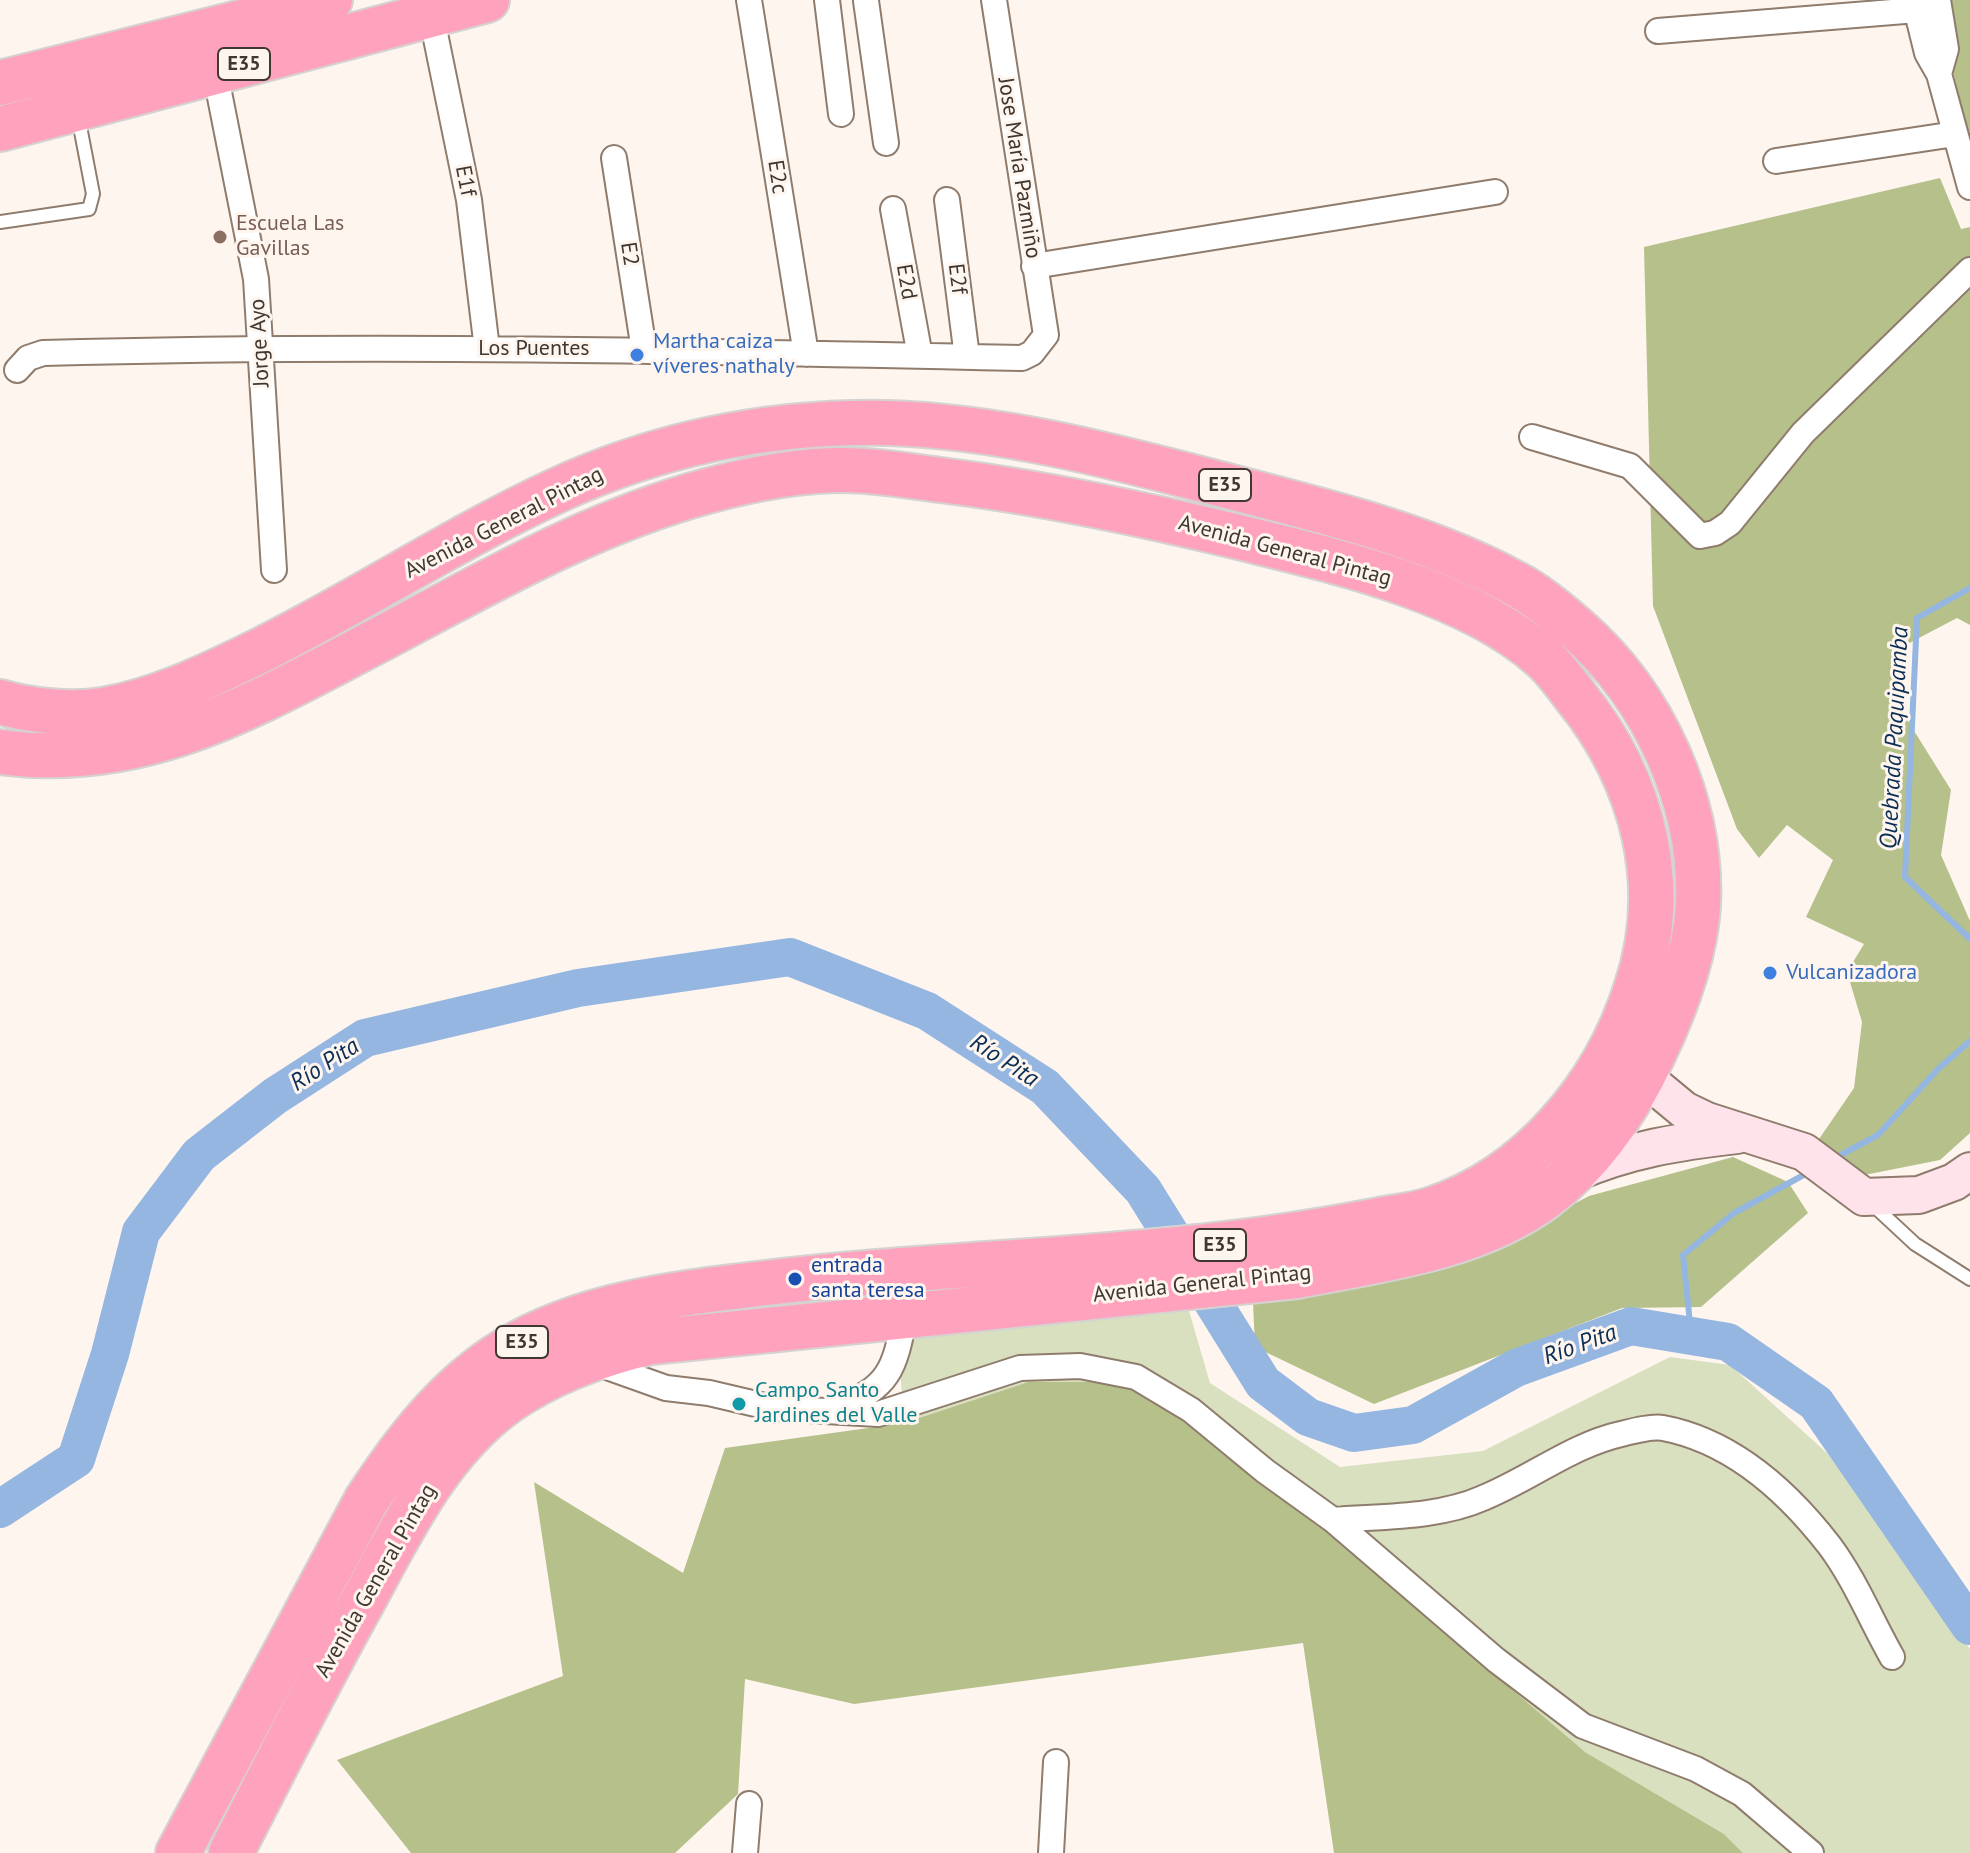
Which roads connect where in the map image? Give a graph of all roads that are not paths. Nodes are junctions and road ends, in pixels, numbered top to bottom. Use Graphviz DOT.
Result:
graph roads {
  1 [pos="330,0"];
  2 [pos="487,0"];
  3 [pos="749,0"];
  4 [pos="827,0"];
  5 [pos="868,0"];
  6 [pos="994,0"];
  7 [pos="1923,3"];
  8 [pos="431,14"];
  9 [pos="1658,31"];
  10 [pos="1946,55"];
  11 [pos="215,72"];
  12 [pos="0,83"];
  13 [pos="76,109"];
  14 [pos="841,114"];
  15 [pos="0,129"];
  16 [pos="1955,134"];
  17 [pos="886,143"];
  18 [pos="614,158"];
  19 [pos="1776,161"];
  20 [pos="1970,187"];
  21 [pos="1495,192"];
  22 [pos="947,200"];
  23 [pos="893,209"];
  24 [pos="0,222"];
  25 [pos="1034,266"];
  26 [pos="1970,270"];
  27 [pos="1046,335"];
  28 [pos="260,347"];
  29 [pos="487,349"];
  30 [pos="644,350"];
  31 [pos="806,354"];
  32 [pos="920,356"];
  33 [pos="967,357"];
  34 [pos="17,370"];
  35 [pos="1532,437"];
  36 [pos="274,570"];
  37 [pos="0,702"];
  38 [pos="0,752"];
  39 [pos="1643,1076"];
  40 [pos="1743,1134"];
  41 [pos="1970,1171"];
  42 [pos="1573,1174"];
  43 [pos="1857,1192"];
  44 [pos="1300,1256"];
  45 [pos="1137,1273"];
  46 [pos="1970,1279"];
  47 [pos="905,1315"];
  48 [pos="586,1360"];
  49 [pos="893,1369"];
  50 [pos="918,1402"];
  51 [pos="830,1411"];
  52 [pos="1333,1520"];
  53 [pos="1892,1657"];
  54 [pos="1056,1762"];
  55 [pos="749,1804"];
  56 [pos="178,1853"];
  57 [pos="231,1853"];
  58 [pos="745,1853"];
  59 [pos="1051,1853"];
  60 [pos="1811,1853"];
  1 -- 12 [label="highway, E35"];
  2 -- 8 [label="highway, E35"];
  3 -- 31 [label="street, E2c"];
  4 -- 5 [label="street"];
  4 -- 14 [label="street"];
  5 -- 17 [label="street"];
  6 -- 25 [label="street, Jose María Pazmiño"];
  7 -- 9 [label="street"];
  7 -- 10 [label="street"];
  8 -- 11 [label="highway, E35"];
  8 -- 29 [label="street, E1f"];
  10 -- 16 [label="street"];
  11 -- 13 [label="highway, E35"];
  11 -- 28 [label="street, Jorge Ayo"];
  13 -- 15 [label="highway, E35"];
  13 -- 24 [label="lane"];
  16 -- 19 [label="street"];
  16 -- 20 [label="street"];
  18 -- 30 [label="street, E2"];
  21 -- 25 [label="street"];
  22 -- 33 [label="street, E2f"];
  23 -- 32 [label="street, E2d"];
  25 -- 27 [label="street, Jose María Pazmiño"];
  26 -- 35 [label="street"];
  27 -- 33 [label="street, Los Puentes"];
  28 -- 29 [label="street, Los Puentes"];
  28 -- 34 [label="street, Los Puentes"];
  28 -- 36 [label="street, Jorge Ayo"];
  29 -- 30 [label="street, Los Puentes"];
  30 -- 31 [label="street, Los Puentes"];
  31 -- 32 [label="street, Los Puentes"];
  32 -- 33 [label="street, Los Puentes"];
  37 -- 39 [label="highway, Avenida General Pintag / E35"];
  38 -- 44 [label="highway, Avenida General Pintag / E35"];
  39 -- 40 [label="street"];
  39 -- 42 [label="highway, Avenida General Pintag / E35"];
  40 -- 42 [label="street"];
  40 -- 43 [label="street"];
  41 -- 43 [label="street"];
  42 -- 44 [label="highway, Avenida General Pintag / E35"];
  43 -- 46 [label="lane"];
  44 -- 45 [label="highway, Avenida General Pintag / E35"];
  45 -- 47 [label="highway, Avenida General Pintag / E35"];
  45 -- 56 [label="highway, Avenida General Pintag / E35"];
  47 -- 48 [label="highway, Avenida General Pintag / E35"];
  47 -- 49 [label="street"];
  48 -- 51 [label="street"];
  48 -- 57 [label="highway, Avenida General Pintag / E35"];
  49 -- 50 [label="street"];
  49 -- 51 [label="street"];
  50 -- 51 [label="street"];
  50 -- 52 [label="street"];
  52 -- 53 [label="street"];
  52 -- 60 [label="street"];
  54 -- 59 [label="street"];
  55 -- 58 [label="street"];
}
